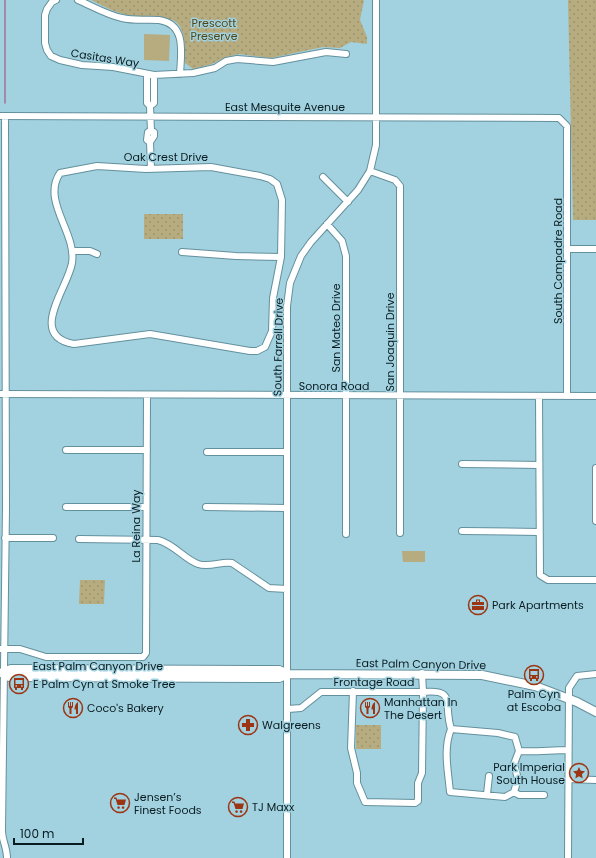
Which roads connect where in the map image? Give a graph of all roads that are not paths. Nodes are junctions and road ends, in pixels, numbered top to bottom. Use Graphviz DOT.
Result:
graph roads {
  1 [pos="56,0"];
  2 [pos="78,0"];
  3 [pos="376,0"];
  4 [pos="346,54"];
  5 [pos="180,74"];
  6 [pos="147,75"];
  7 [pos="154,75"];
  8 [pos="150,106"];
  9 [pos="3,116"];
  10 [pos="151,116"];
  11 [pos="376,117"];
  12 [pos="567,126"];
  13 [pos="151,169"];
  14 [pos="370,171"];
  15 [pos="323,176"];
  16 [pos="348,202"];
  17 [pos="327,224"];
  18 [pos="568,249"];
  19 [pos="596,249"];
  20 [pos="73,251"];
  21 [pos="182,252"];
  22 [pos="97,254"];
  23 [pos="281,257"];
  24 [pos="3,258"];
  25 [pos="3,394"];
  26 [pos="147,395"];
  27 [pos="287,396"];
  28 [pos="346,396"];
  29 [pos="400,396"];
  30 [pos="539,396"];
  31 [pos="567,396"];
  32 [pos="596,396"];
  33 [pos="66,450"];
  34 [pos="147,450"];
  35 [pos="207,452"];
  36 [pos="286,452"];
  37 [pos="462,464"];
  38 [pos="539,464"];
  39 [pos="596,468"];
  40 [pos="3,505"];
  41 [pos="66,507"];
  42 [pos="146,507"];
  43 [pos="206,507"];
  44 [pos="286,508"];
  45 [pos="596,521"];
  46 [pos="462,531"];
  47 [pos="539,532"];
  48 [pos="400,533"];
  49 [pos="346,534"];
  50 [pos="5,538"];
  51 [pos="53,538"];
  52 [pos="79,539"];
  53 [pos="146,540"];
  54 [pos="2,554"];
  55 [pos="596,580"];
  56 [pos="287,589"];
  57 [pos="2,619"];
  58 [pos="2,649"];
  59 [pos="2,673"];
  60 [pos="422,673"];
  61 [pos="288,674"];
  62 [pos="596,674"];
  63 [pos="353,691"];
  64 [pos="422,692"];
  65 [pos="568,698"];
  66 [pos="288,709"];
  67 [pos="596,712"];
  68 [pos="451,729"];
  69 [pos="519,750"];
  70 [pos="568,750"];
  71 [pos="489,776"];
  72 [pos="568,779"];
  73 [pos="596,780"];
  74 [pos="514,792"];
  75 [pos="486,794"];
  76 [pos="544,795"];
  77 [pos="1,841"];
  78 [pos="7,858"];
  79 [pos="287,858"];
  80 [pos="568,858"];
  1 -- 6 [label="street, Casitas Way"];
  2 -- 5 [label="street"];
  3 -- 11 [label="street, South Farrell Drive"];
  4 -- 5 [label="street, Casitas Way"];
  5 -- 7 [label="street, Casitas Way"];
  6 -- 7 [label="street, Casitas Way"];
  6 -- 8 [label="street, Casitas Way"];
  7 -- 8 [label="street, Casitas Way"];
  8 -- 10 [label="street, Casitas Way"];
  9 -- 10 [label="street, East Mesquite Avenue"];
  9 -- 24 [label="street"];
  10 -- 11 [label="street, East Mesquite Avenue"];
  10 -- 13 [label="street, Casitas Way"];
  11 -- 12 [label="street, East Mesquite Avenue"];
  11 -- 14 [label="street, South Farrell Drive"];
  12 -- 18 [label="street, South Compadre Road"];
  13 -- 20 [label="street, Oak Crest Drive"];
  13 -- 23 [label="street, Oak Crest Drive"];
  14 -- 16 [label="street, South Farrell Drive"];
  14 -- 29 [label="street, San Joaquin Drive"];
  15 -- 16 [label="street"];
  16 -- 17 [label="street, South Farrell Drive"];
  17 -- 27 [label="street, South Farrell Drive"];
  17 -- 28 [label="street, San Mateo Drive"];
  18 -- 19 [label="street"];
  18 -- 31 [label="street, South Compadre Road"];
  20 -- 22 [label="street"];
  20 -- 23 [label="street"];
  21 -- 23 [label="street"];
  24 -- 25 [label="street"];
  25 -- 26 [label="street, Sonora Road"];
  25 -- 40 [label="street"];
  26 -- 27 [label="street, Sonora Road"];
  26 -- 34 [label="street, La Reina Way"];
  27 -- 28 [label="street, Sonora Road"];
  27 -- 36 [label="street, South Farrell Drive"];
  28 -- 29 [label="street, Sonora Road"];
  28 -- 49 [label="street, San Mateo Drive"];
  29 -- 30 [label="street, Sonora Road"];
  29 -- 48 [label="street, San Joaquin Drive"];
  30 -- 31 [label="street, Sonora Road"];
  30 -- 38 [label="street"];
  31 -- 32 [label="street, Sonora Road"];
  33 -- 34 [label="street"];
  34 -- 42 [label="street, La Reina Way"];
  35 -- 36 [label="street"];
  36 -- 44 [label="street, South Farrell Drive"];
  37 -- 38 [label="street"];
  38 -- 47 [label="street"];
  39 -- 45 [label="street"];
  40 -- 50 [label="street"];
  41 -- 42 [label="street"];
  42 -- 53 [label="street, La Reina Way"];
  43 -- 44 [label="street"];
  44 -- 56 [label="street, South Farrell Drive"];
  46 -- 47 [label="street"];
  47 -- 55 [label="street"];
  50 -- 51 [label="street"];
  50 -- 54 [label="street"];
  52 -- 53 [label="street"];
  53 -- 56 [label="street"];
  53 -- 58 [label="street, La Reina Way"];
  54 -- 57 [label="street"];
  56 -- 61 [label="street, South Farrell Drive"];
  57 -- 58 [label="street"];
  58 -- 59 [label="street"];
  59 -- 61 [label="main road, East Palm Canyon Drive"];
  59 -- 77 [label="street"];
  60 -- 61 [label="main road, East Palm Canyon Drive"];
  60 -- 64 [label="street, Frontage Road"];
  60 -- 65 [label="main road, East Palm Canyon Drive"];
  61 -- 66 [label="street, South Farrell Drive"];
  62 -- 65 [label="street"];
  63 -- 64 [label="street, Frontage Road"];
  63 -- 64 [label="street"];
  63 -- 66 [label="street, Frontage Road"];
  64 -- 68 [label="street"];
  65 -- 67 [label="main road, East Palm Canyon Drive"];
  65 -- 70 [label="street"];
  66 -- 79 [label="street, South Farrell Drive"];
  68 -- 69 [label="street"];
  68 -- 75 [label="street"];
  69 -- 70 [label="street"];
  69 -- 74 [label="street"];
  70 -- 72 [label="street"];
  71 -- 75 [label="street"];
  72 -- 73 [label="street"];
  72 -- 80 [label="street"];
  74 -- 75 [label="street"];
  74 -- 76 [label="street"];
  77 -- 78 [label="street"];
}
